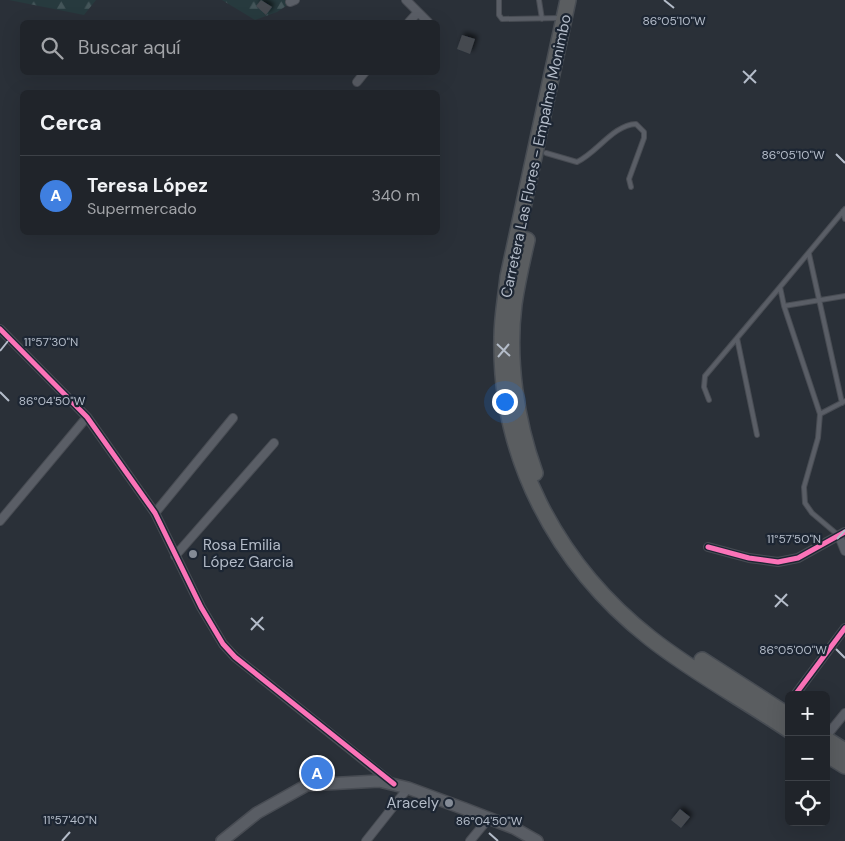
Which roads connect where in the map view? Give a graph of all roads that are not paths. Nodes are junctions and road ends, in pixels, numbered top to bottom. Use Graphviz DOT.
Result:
graph roads {
  1 [pos="406,0"];
  2 [pos="499,0"];
  3 [pos="539,0"];
  4 [pos="568,0"];
  5 [pos="577,0"];
  6 [pos="418,12"];
  7 [pos="565,17"];
  8 [pos="542,18"];
  9 [pos="411,20"];
  10 [pos="426,20"];
  11 [pos="363,75"];
  12 [pos="357,82"];
  13 [pos="546,153"];
  14 [pos="631,187"];
  15 [pos="844,210"];
  16 [pos="845,219"];
  17 [pos="809,254"];
  18 [pos="780,287"];
  19 [pos="845,296"];
  20 [pos="820,300"];
  21 [pos="784,306"];
  22 [pos="0,329"];
  23 [pos="737,338"];
  24 [pos="710,400"];
  25 [pos="844,402"];
  26 [pos="820,414"];
  27 [pos="87,417"];
  28 [pos="233,418"];
  29 [pos="757,435"];
  30 [pos="274,443"];
  31 [pos="154,513"];
  32 [pos="0,521"];
  33 [pos="842,534"];
  34 [pos="708,547"];
  35 [pos="845,550"];
  36 [pos="175,556"];
  37 [pos="845,628"];
  38 [pos="798,691"];
  39 [pos="785,708"];
  40 [pos="845,713"];
  41 [pos="785,727"];
  42 [pos="830,732"];
  43 [pos="830,737"];
  44 [pos="830,738"];
  45 [pos="845,744"];
  46 [pos="845,751"];
  47 [pos="830,757"];
  48 [pos="845,766"];
  49 [pos="394,784"];
  50 [pos="408,788"];
  51 [pos="489,818"];
  52 [pos="222,841"];
  53 [pos="366,841"];
  54 [pos="470,841"];
  55 [pos="536,841"];
  1 -- 6 [label="street"];
  2 -- 8 [label="lane"];
  3 -- 8 [label="lane"];
  4 -- 7 [label="highway, Carretera Las Flores - Empalme Monimbo"];
  5 -- 13 [label="highway, Carretera Las Flores - Empalme Monimbo"];
  6 -- 9 [label="street"];
  6 -- 10 [label="street"];
  7 -- 8 [label="lane"];
  7 -- 41 [label="highway, Carretera Las Flores - Empalme Monimbo"];
  11 -- 12 [label="street"];
  13 -- 14 [label="lane"];
  13 -- 39 [label="highway, Carretera Las Flores - Empalme Monimbo"];
  15 -- 16 [label="lane"];
  15 -- 17 [label="lane"];
  17 -- 18 [label="lane"];
  17 -- 20 [label="lane"];
  18 -- 21 [label="lane"];
  18 -- 23 [label="lane"];
  19 -- 20 [label="lane"];
  20 -- 21 [label="lane"];
  20 -- 25 [label="lane"];
  21 -- 26 [label="lane"];
  22 -- 27 [label="street"];
  23 -- 24 [label="lane"];
  23 -- 29 [label="lane"];
  25 -- 26 [label="lane"];
  26 -- 33 [label="lane"];
  27 -- 31 [label="street"];
  27 -- 32 [label="street"];
  28 -- 31 [label="street"];
  30 -- 36 [label="street"];
  31 -- 36 [label="street"];
  33 -- 34 [label="street"];
  33 -- 35 [label="street"];
  36 -- 49 [label="street"];
  37 -- 38 [label="street"];
  40 -- 42 [label="street"];
  43 -- 45 [label="street"];
  44 -- 46 [label="highway"];
  47 -- 48 [label="highway"];
  49 -- 50 [label="street"];
  49 -- 52 [label="street"];
  50 -- 51 [label="street"];
  50 -- 53 [label="street"];
  51 -- 54 [label="street"];
  51 -- 55 [label="street"];
}
